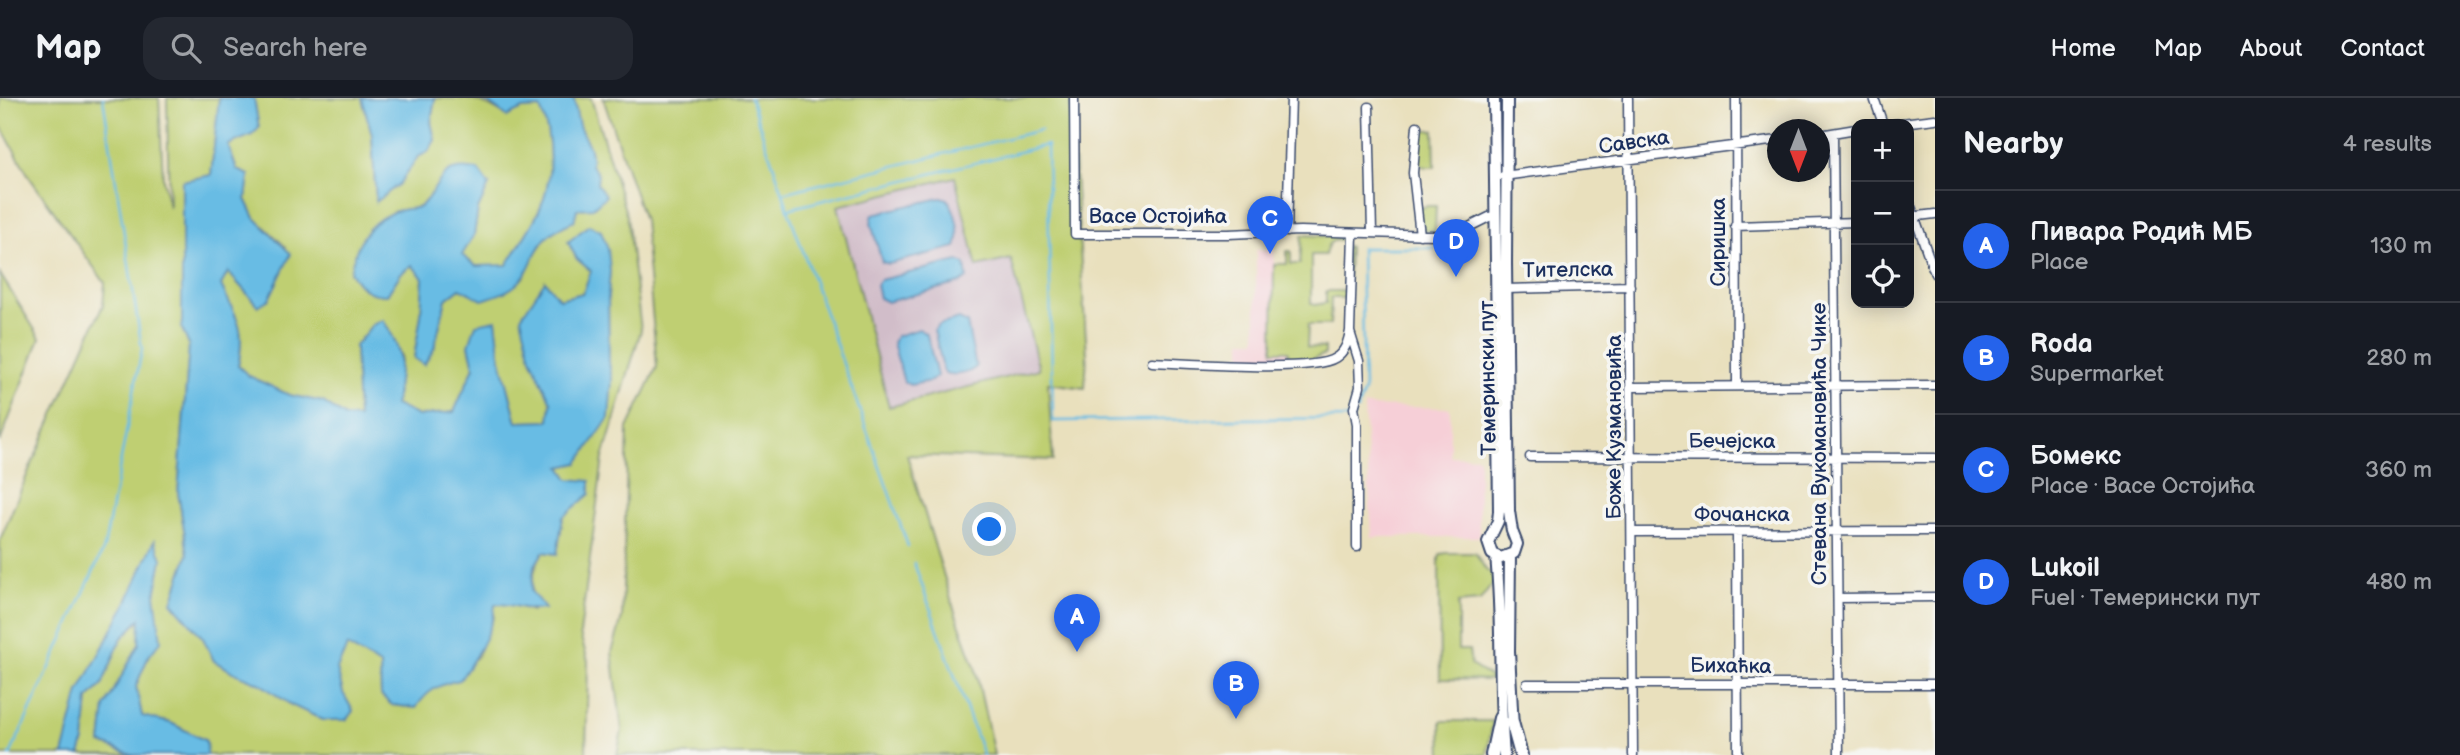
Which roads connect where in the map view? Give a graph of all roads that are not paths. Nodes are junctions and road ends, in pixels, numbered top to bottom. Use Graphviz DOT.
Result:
graph roads {
  1 [pos="1074,98"];
  2 [pos="1291,98"];
  3 [pos="1494,98"];
  4 [pos="1507,98"];
  5 [pos="1628,98"];
  6 [pos="1736,98"];
  7 [pos="1874,98"];
  8 [pos="1369,107"];
  9 [pos="1881,119"];
  10 [pos="1935,119"];
  11 [pos="1914,122"];
  12 [pos="1417,126"];
  13 [pos="1851,131"];
  14 [pos="1830,133"];
  15 [pos="1833,133"];
  16 [pos="1767,141"];
  17 [pos="1736,146"];
  18 [pos="1629,161"];
  19 [pos="1501,176"];
  20 [pos="1935,214"];
  21 [pos="1495,216"];
  22 [pos="1914,216"];
  23 [pos="1851,222"];
  24 [pos="1914,223"];
  25 [pos="1836,224"];
  26 [pos="1735,226"];
  27 [pos="1287,232"];
  28 [pos="1372,233"];
  29 [pos="1353,234"];
  30 [pos="1420,235"];
  31 [pos="1935,274"];
  32 [pos="1630,286"];
  33 [pos="1506,289"];
  34 [pos="1350,332"];
  35 [pos="1152,362"];
  36 [pos="1837,385"];
  37 [pos="1935,385"];
  38 [pos="1737,386"];
  39 [pos="1632,387"];
  40 [pos="1530,457"];
  41 [pos="1633,458"];
  42 [pos="1935,458"];
  43 [pos="1838,459"];
  44 [pos="1494,530"];
  45 [pos="1512,531"];
  46 [pos="1838,531"];
  47 [pos="1935,531"];
  48 [pos="1632,532"];
  49 [pos="1737,532"];
  50 [pos="1357,547"];
  51 [pos="1510,556"];
  52 [pos="1496,557"];
  53 [pos="1935,597"];
  54 [pos="1838,598"];
  55 [pos="1633,683"];
  56 [pos="1527,684"];
  57 [pos="1738,684"];
  58 [pos="1935,684"];
  59 [pos="1839,685"];
  60 [pos="1506,720"];
  61 [pos="1492,755"];
  62 [pos="1504,755"];
  63 [pos="1515,755"];
  64 [pos="1521,755"];
  65 [pos="1633,755"];
  66 [pos="1738,755"];
  67 [pos="1839,755"];
  1 -- 27 [label="street, Васе Остојића"];
  2 -- 27 [label="street"];
  3 -- 19 [label="main road, Темерински пут"];
  4 -- 19 [label="main road, Темерински пут"];
  5 -- 18 [label="street, Боже Кузмановића"];
  6 -- 17 [label="street, Сиришка"];
  7 -- 9 [label="street"];
  8 -- 28 [label="street"];
  10 -- 11 [label="street"];
  12 -- 30 [label="street"];
  13 -- 15 [label="street"];
  14 -- 15 [label="street"];
  15 -- 25 [label="street, Стевана Вукомановића Чике"];
  16 -- 17 [label="street, Савска"];
  17 -- 18 [label="street, Савска"];
  17 -- 26 [label="street, Сиришка"];
  18 -- 19 [label="street, Савска"];
  18 -- 32 [label="street, Боже Кузмановића"];
  19 -- 21 [label="main road, Темерински пут"];
  19 -- 33 [label="main road, Темерински пут"];
  20 -- 22 [label="street"];
  21 -- 30 [label="street, Васе Остојића"];
  21 -- 44 [label="main road, Темерински пут"];
  23 -- 25 [label="street"];
  24 -- 31 [label="street"];
  25 -- 26 [label="street"];
  25 -- 36 [label="street, Стевана Вукомановића Чике"];
  26 -- 38 [label="street, Сиришка"];
  27 -- 29 [label="street, Васе Остојића"];
  28 -- 29 [label="street, Васе Остојића"];
  28 -- 30 [label="street, Васе Остојића"];
  29 -- 34 [label="street"];
  32 -- 33 [label="street, Тителска"];
  32 -- 39 [label="street, Боже Кузмановића"];
  33 -- 45 [label="main road, Темерински пут"];
  34 -- 35 [label="street"];
  34 -- 50 [label="street"];
  36 -- 37 [label="street"];
  36 -- 38 [label="street"];
  36 -- 43 [label="street, Стевана Вукомановића Чике"];
  38 -- 39 [label="street"];
  39 -- 41 [label="street, Боже Кузмановића"];
  40 -- 41 [label="street, Бечејска"];
  41 -- 43 [label="street, Бечејска"];
  41 -- 48 [label="street, Боже Кузмановића"];
  42 -- 43 [label="street, Бечејска"];
  43 -- 46 [label="street, Стевана Вукомановића Чике"];
  44 -- 45 [label="main road"];
  44 -- 52 [label="main road"];
  45 -- 51 [label="main road"];
  46 -- 47 [label="street, Фочанска"];
  46 -- 49 [label="street, Фочанска"];
  46 -- 54 [label="street, Стевана Вукомановића Чике"];
  48 -- 49 [label="street, Фочанска"];
  48 -- 55 [label="street, Боже Кузмановића"];
  49 -- 57 [label="street"];
  51 -- 52 [label="main road"];
  51 -- 60 [label="main road"];
  52 -- 60 [label="main road"];
  53 -- 54 [label="street"];
  54 -- 59 [label="street, Стевана Вукомановића Чике"];
  55 -- 56 [label="street, Бихаћка"];
  55 -- 57 [label="street, Бихаћка"];
  55 -- 65 [label="street, Боже Кузмановића"];
  57 -- 59 [label="street, Бихаћка"];
  57 -- 66 [label="street"];
  58 -- 59 [label="street, Бихаћка"];
  59 -- 67 [label="street, Стевана Вукомановића Чике"];
  60 -- 61 [label="main road"];
  60 -- 62 [label="main road"];
  60 -- 63 [label="main road"];
  60 -- 64 [label="main road"];
}
